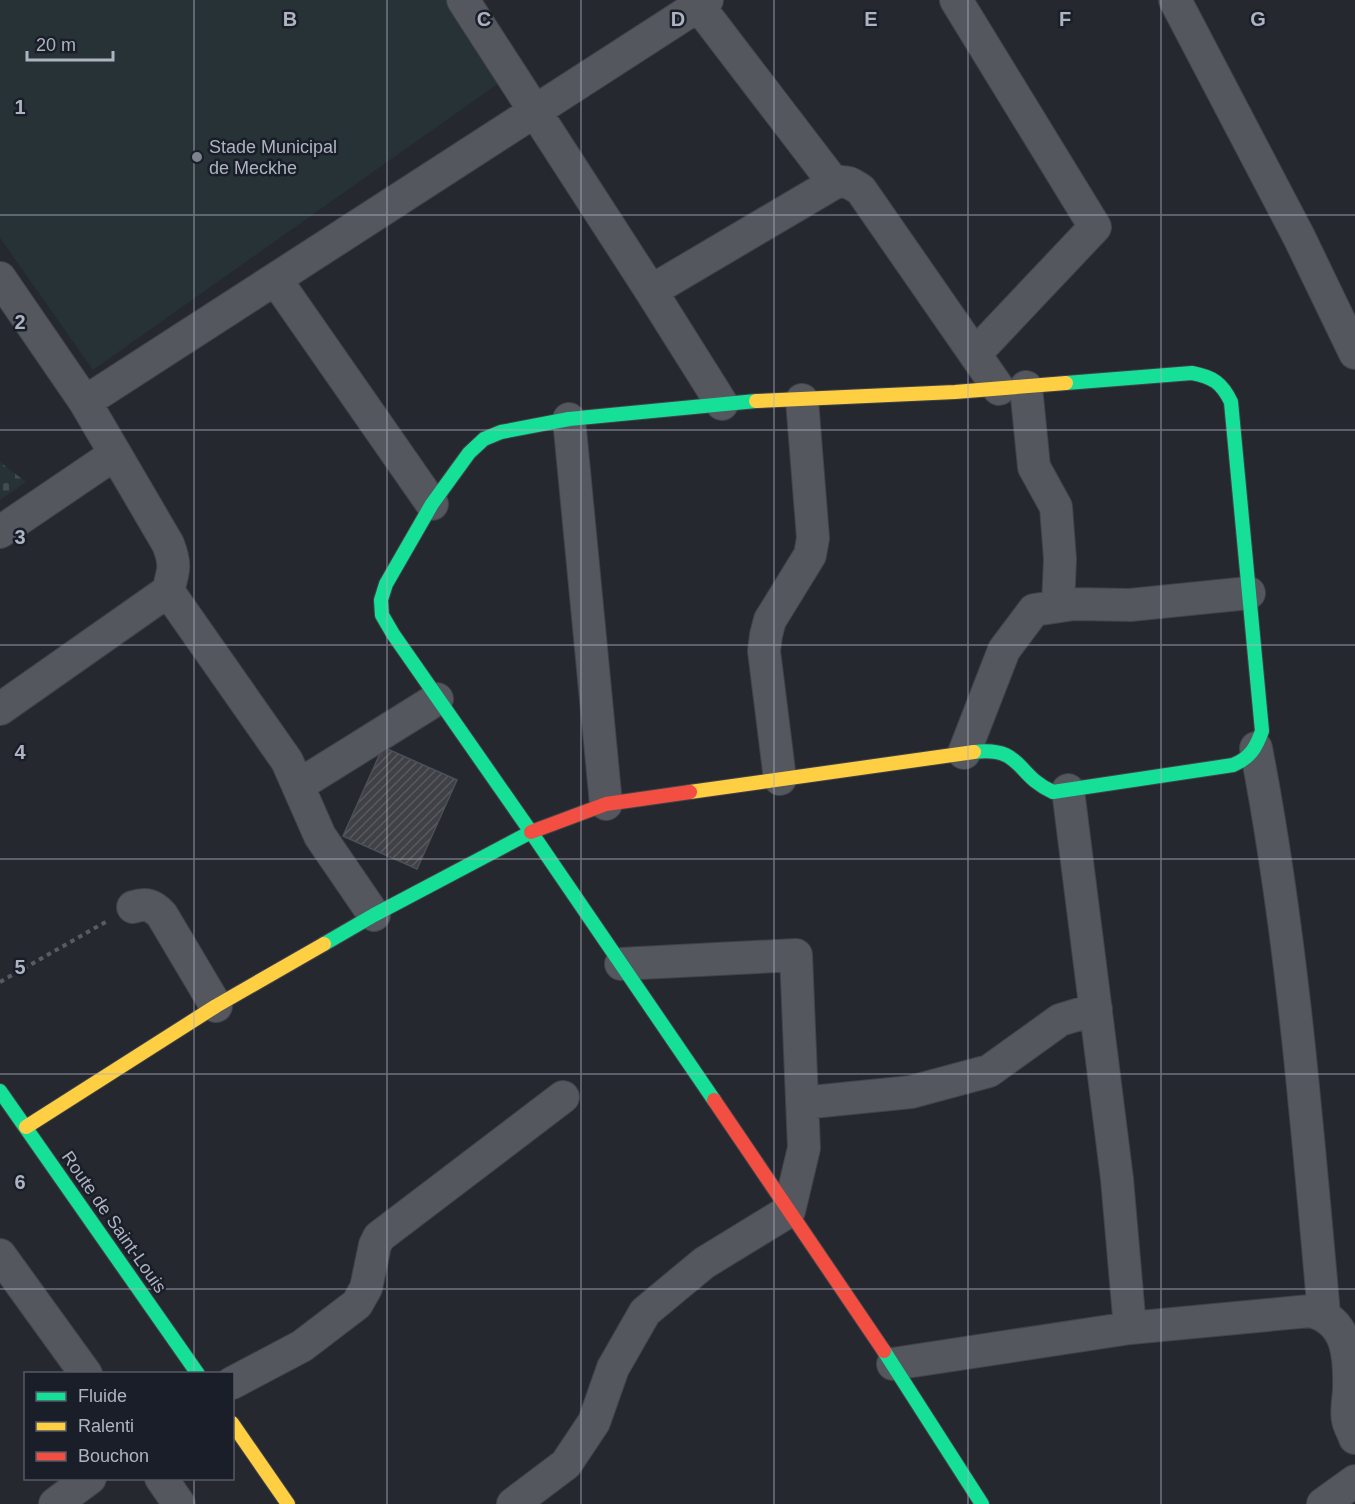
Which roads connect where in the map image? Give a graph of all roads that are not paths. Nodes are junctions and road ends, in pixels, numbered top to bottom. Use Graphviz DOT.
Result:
graph roads {
  1 [pos="463,0"];
  2 [pos="956,0"];
  3 [pos="1175,0"];
  4 [pos="700,2"];
  5 [pos="535,111"];
  6 [pos="834,183"];
  7 [pos="0,278"];
  8 [pos="276,280"];
  9 [pos="651,291"];
  10 [pos="1355,353"];
  11 [pos="975,354"];
  12 [pos="1013,388"];
  13 [pos="802,399"];
  14 [pos="85,402"];
  15 [pos="722,404"];
  16 [pos="569,419"];
  17 [pos="115,454"];
  18 [pos="432,504"];
  19 [pos="0,532"];
  20 [pos="168,591"];
  21 [pos="1249,593"];
  22 [pos="1058,606"];
  23 [pos="437,699"];
  24 [pos="0,709"];
  25 [pos="1257,748"];
  26 [pos="964,753"];
  27 [pos="780,779"];
  28 [pos="299,785"];
  29 [pos="1068,790"];
  30 [pos="606,804"];
  31 [pos="531,832"];
  32 [pos="134,907"];
  33 [pos="374,915"];
  34 [pos="621,964"];
  35 [pos="216,1006"];
  36 [pos="1096,1009"];
  37 [pos="0,1091"];
  38 [pos="563,1097"];
  39 [pos="802,1103"];
  40 [pos="26,1127"];
  41 [pos="789,1211"];
  42 [pos="0,1256"];
  43 [pos="1323,1314"];
  44 [pos="1130,1328"];
  45 [pos="1350,1341"];
  46 [pos="892,1364"];
  47 [pos="85,1372"];
  48 [pos="197,1372"];
  49 [pos="234,1382"];
  50 [pos="234,1426"];
  51 [pos="1355,1438"];
  52 [pos="89,1480"];
  53 [pos="162,1480"];
  54 [pos="1355,1481"];
  55 [pos="972,1501"];
  56 [pos="55,1504"];
  57 [pos="179,1504"];
  58 [pos="288,1504"];
  59 [pos="513,1504"];
  60 [pos="1323,1504"];
  1 -- 5 [label="street"];
  2 -- 11 [label="street"];
  3 -- 10 [label="street"];
  4 -- 5 [label="street"];
  4 -- 6 [label="street"];
  5 -- 8 [label="street"];
  5 -- 9 [label="street"];
  6 -- 9 [label="street"];
  6 -- 11 [label="street"];
  7 -- 14 [label="street"];
  8 -- 14 [label="street"];
  8 -- 18 [label="street"];
  9 -- 15 [label="street"];
  11 -- 12 [label="street"];
  12 -- 13 [label="main road"];
  12 -- 21 [label="main road"];
  12 -- 22 [label="street"];
  13 -- 15 [label="main road"];
  13 -- 27 [label="street"];
  14 -- 17 [label="street"];
  15 -- 16 [label="main road"];
  16 -- 18 [label="main road"];
  16 -- 30 [label="street"];
  17 -- 19 [label="street"];
  17 -- 20 [label="street"];
  18 -- 23 [label="main road"];
  20 -- 24 [label="street"];
  20 -- 28 [label="street"];
  21 -- 22 [label="street"];
  21 -- 25 [label="main road"];
  22 -- 26 [label="street"];
  23 -- 28 [label="street"];
  23 -- 31 [label="main road"];
  25 -- 29 [label="main road"];
  25 -- 43 [label="street"];
  26 -- 27 [label="main road"];
  26 -- 29 [label="main road"];
  27 -- 30 [label="main road"];
  28 -- 33 [label="street"];
  29 -- 36 [label="street"];
  30 -- 31 [label="main road"];
  31 -- 33 [label="main road"];
  31 -- 34 [label="main road"];
  32 -- 35 [label="street"];
  33 -- 35 [label="main road"];
  34 -- 39 [label="street"];
  34 -- 41 [label="main road"];
  35 -- 40 [label="main road"];
  36 -- 39 [label="street"];
  36 -- 44 [label="street"];
  37 -- 40 [label="main road, Route de Saint-Louis"];
  38 -- 49 [label="street"];
  39 -- 41 [label="street"];
  40 -- 48 [label="main road, Route de Saint-Louis"];
  41 -- 46 [label="main road"];
  41 -- 59 [label="street"];
  42 -- 47 [label="street"];
  43 -- 44 [label="street"];
  43 -- 45 [label="street"];
  44 -- 46 [label="street"];
  45 -- 51 [label="street"];
  46 -- 55 [label="main road"];
  50 -- 58 [label="main road"];
  52 -- 56 [label="street"];
  53 -- 57 [label="street"];
  54 -- 60 [label="street"];
}
